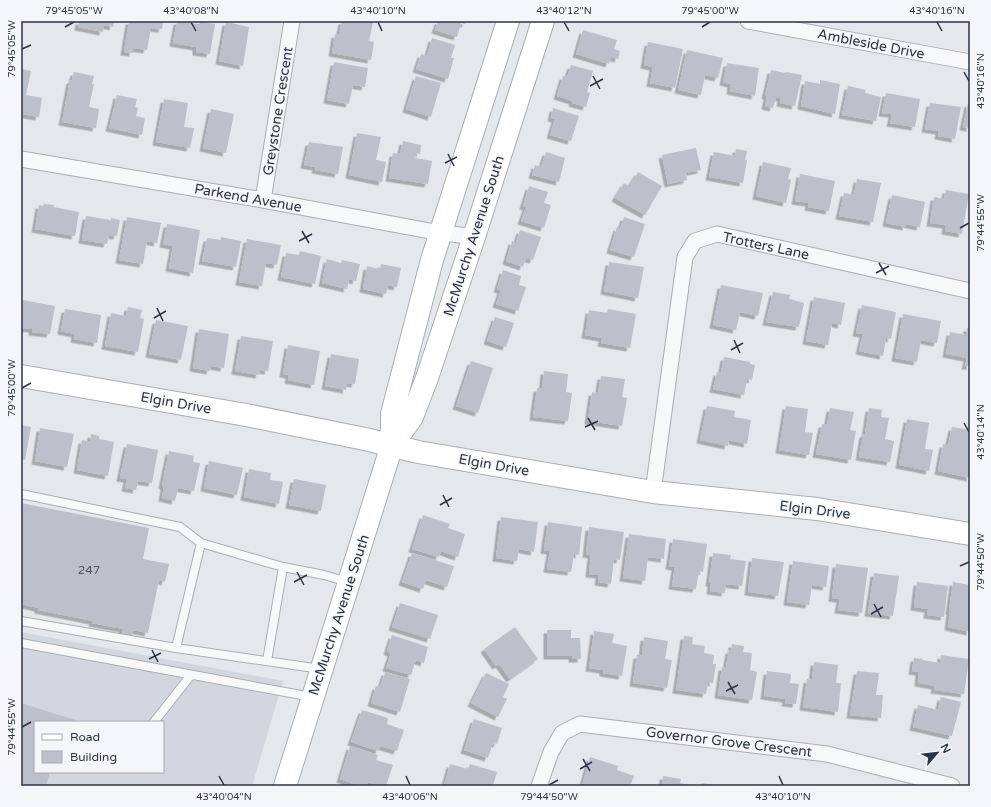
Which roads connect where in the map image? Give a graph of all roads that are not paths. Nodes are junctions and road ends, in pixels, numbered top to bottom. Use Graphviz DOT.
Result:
graph roads {
  1 [pos="292,21"];
  2 [pos="508,21"];
  3 [pos="543,21"];
  4 [pos="748,21"];
  5 [pos="970,62"];
  6 [pos="21,160"];
  7 [pos="263,200"];
  8 [pos="441,232"];
  9 [pos="474,237"];
  10 [pos="970,291"];
  11 [pos="21,376"];
  12 [pos="392,445"];
  13 [pos="653,492"];
  14 [pos="21,494"];
  15 [pos="970,534"];
  16 [pos="201,542"];
  17 [pos="283,567"];
  18 [pos="349,583"];
  19 [pos="21,621"];
  20 [pos="21,643"];
  21 [pos="176,648"];
  22 [pos="267,661"];
  23 [pos="322,669"];
  24 [pos="191,675"];
  25 [pos="313,698"];
  26 [pos="155,721"];
  27 [pos="285,786"];
  28 [pos="539,786"];
  29 [pos="952,786"];
  1 -- 7 [label="street, Greystone Crescent"];
  2 -- 8 [label="street, McMurchy Avenue South"];
  3 -- 9 [label="street, McMurchy Avenue South"];
  4 -- 5 [label="street, Ambleside Drive"];
  6 -- 7 [label="street, Parkend Avenue"];
  7 -- 8 [label="street, Parkend Avenue"];
  8 -- 9 [label="street, Parkend Avenue"];
  8 -- 12 [label="street, McMurchy Avenue South"];
  9 -- 12 [label="street, McMurchy Avenue South"];
  10 -- 13 [label="street, Trotters Lane"];
  11 -- 12 [label="street, Elgin Drive"];
  12 -- 13 [label="street, Elgin Drive"];
  12 -- 18 [label="street, McMurchy Avenue South"];
  13 -- 15 [label="street, Elgin Drive"];
  14 -- 16 [label="lane"];
  16 -- 17 [label="lane"];
  16 -- 21 [label="lane"];
  17 -- 18 [label="lane"];
  17 -- 22 [label="lane"];
  18 -- 23 [label="street, McMurchy Avenue South"];
  19 -- 21 [label="lane"];
  20 -- 24 [label="lane"];
  21 -- 22 [label="lane"];
  22 -- 23 [label="lane"];
  23 -- 25 [label="street, McMurchy Avenue South"];
  24 -- 25 [label="lane"];
  24 -- 26 [label="lane"];
  25 -- 27 [label="street, McMurchy Avenue South"];
  28 -- 29 [label="street, Governor Grove Crescent"];
}
